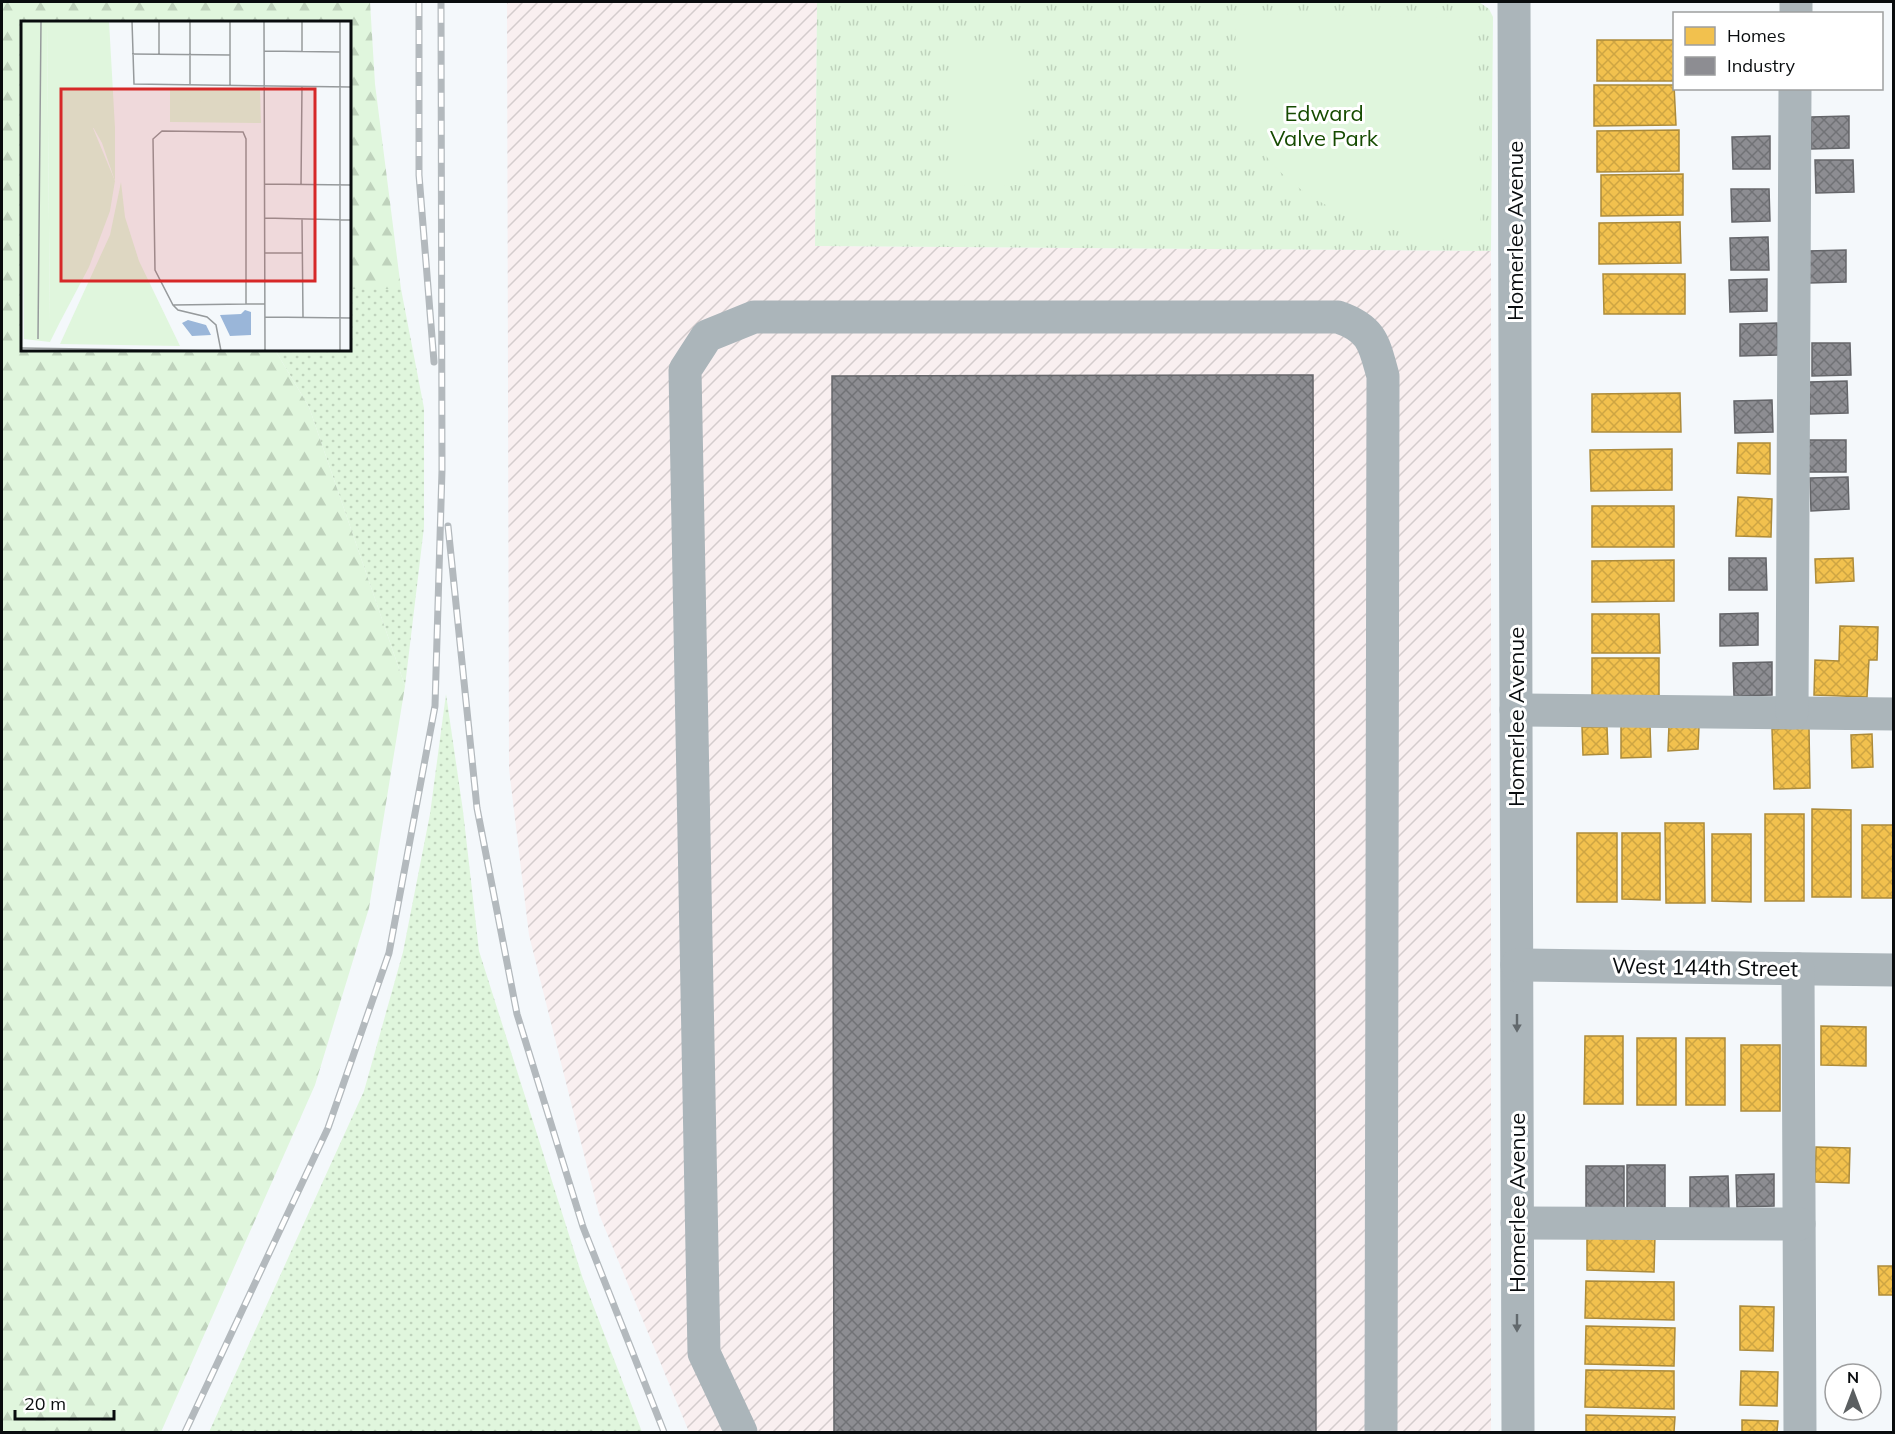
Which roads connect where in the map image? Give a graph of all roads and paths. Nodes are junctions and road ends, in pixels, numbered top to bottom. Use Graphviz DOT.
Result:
graph roads {
  1 [pos="1514,2"];
  2 [pos="1795,90"];
  3 [pos="1516,710"];
  4 [pos="1792,713"];
  5 [pos="1893,714"];
  6 [pos="1517,965"];
  7 [pos="1798,969"];
  8 [pos="1893,970"];
  9 [pos="1517,1223"];
  10 [pos="1799,1224"];
  11 [pos="741,1432"];
  12 [pos="1381,1432"];
  13 [pos="1518,1432"];
  14 [pos="1800,1432"];
  1 -- 3 [label="street, Homerlee Avenue"];
  2 -- 4 [label="street"];
  3 -- 4 [label="street"];
  3 -- 6 [label="street, Homerlee Avenue"];
  4 -- 5 [label="street"];
  6 -- 7 [label="street, West 144th Street"];
  6 -- 9 [label="street, Homerlee Avenue, one-way"];
  7 -- 8 [label="street, West 144th Street"];
  7 -- 10 [label="street"];
  9 -- 10 [label="street"];
  9 -- 13 [label="street, Homerlee Avenue, one-way"];
  10 -- 14 [label="street"];
  11 -- 12 [label="street"];
}
